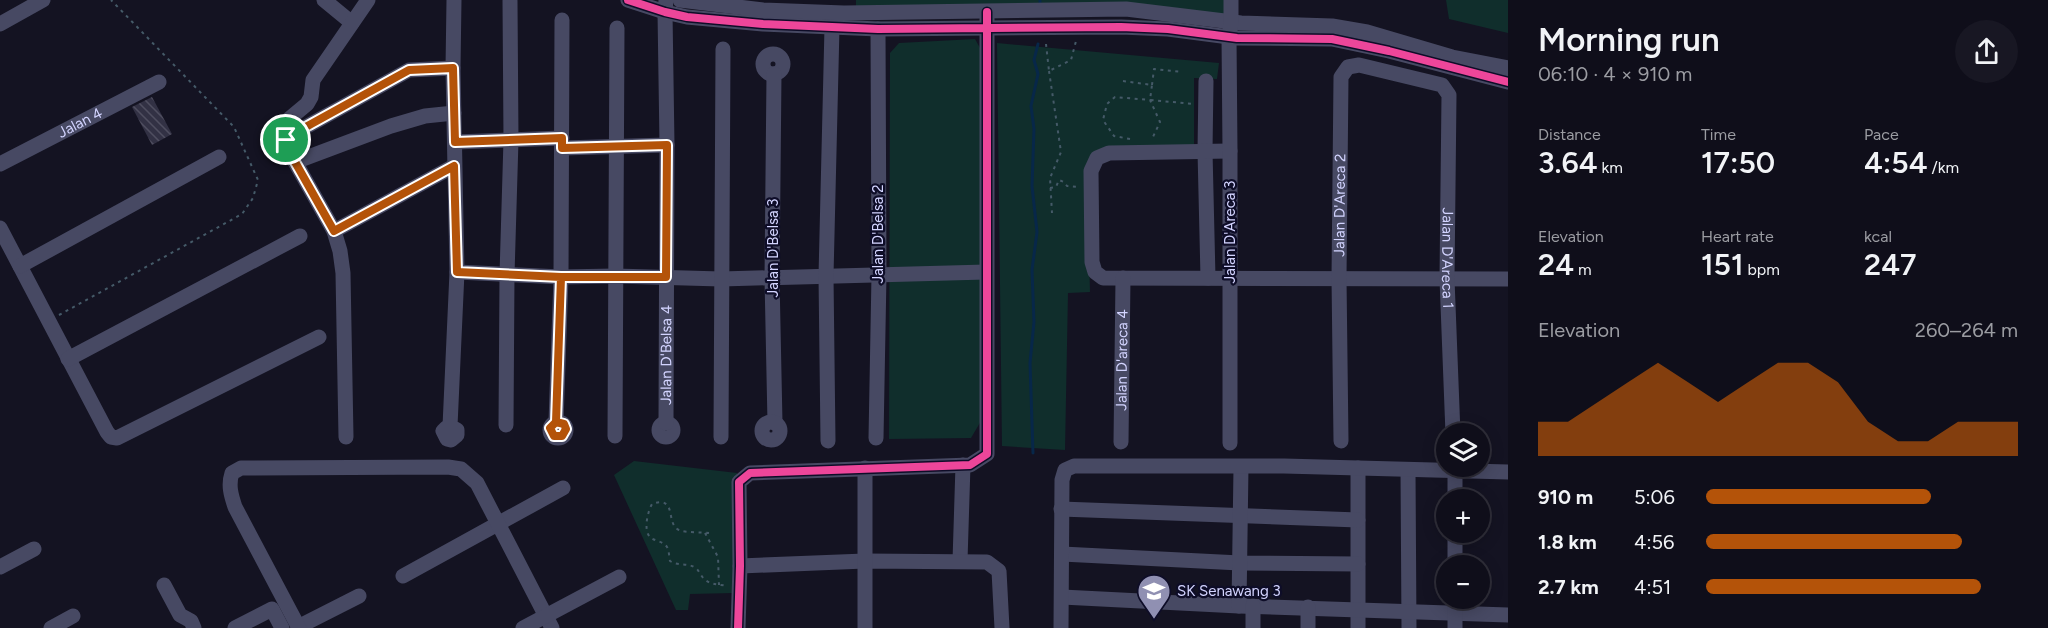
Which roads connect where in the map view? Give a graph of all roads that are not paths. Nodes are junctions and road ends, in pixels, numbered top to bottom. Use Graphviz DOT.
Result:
graph roads {
  1 [pos="42,0"];
  2 [pos="324,0"];
  3 [pos="368,0"];
  4 [pos="454,0"];
  5 [pos="628,0"];
  6 [pos="680,0"];
  7 [pos="1231,0"];
  8 [pos="510,1"];
  9 [pos="666,6"];
  10 [pos="987,12"];
  11 [pos="842,17"];
  12 [pos="562,20"];
  13 [pos="352,23"];
  14 [pos="0,24"];
  15 [pos="617,28"];
  16 [pos="878,29"];
  17 [pos="987,29"];
  18 [pos="1230,29"];
  19 [pos="723,49"];
  20 [pos="453,68"];
  21 [pos="1508,68"];
  22 [pos="774,74"];
  23 [pos="1206,81"];
  24 [pos="159,82"];
  25 [pos="1508,82"];
  26 [pos="1442,85"];
  27 [pos="453,113"];
  28 [pos="289,119"];
  29 [pos="511,140"];
  30 [pos="455,142"];
  31 [pos="562,143"];
  32 [pos="667,145"];
  33 [pos="616,146"];
  34 [pos="1230,151"];
  35 [pos="1205,152"];
  36 [pos="219,156"];
  37 [pos="295,162"];
  38 [pos="0,164"];
  39 [pos="454,166"];
  40 [pos="0,228"];
  41 [pos="334,231"];
  42 [pos="300,236"];
  43 [pos="20,266"];
  44 [pos="457,272"];
  45 [pos="986,272"];
  46 [pos="507,275"];
  47 [pos="879,275"];
  48 [pos="615,276"];
  49 [pos="826,276"];
  50 [pos="561,277"];
  51 [pos="666,277"];
  52 [pos="772,278"];
  53 [pos="1123,278"];
  54 [pos="1208,278"];
  55 [pos="1230,278"];
  56 [pos="1339,278"];
  57 [pos="721,279"];
  58 [pos="1448,279"];
  59 [pos="1508,279"];
  60 [pos="319,337"];
  61 [pos="68,359"];
  62 [pos="556,422"];
  63 [pos="666,423"];
  64 [pos="775,423"];
  65 [pos="1453,423"];
  66 [pos="506,425"];
  67 [pos="450,426"];
  68 [pos="615,436"];
  69 [pos="346,437"];
  70 [pos="721,437"];
  71 [pos="876,438"];
  72 [pos="828,441"];
  73 [pos="1341,441"];
  74 [pos="1121,442"];
  75 [pos="1230,443"];
  76 [pos="963,465"];
  77 [pos="1241,466"];
  78 [pos="865,468"];
  79 [pos="1358,468"];
  80 [pos="1408,470"];
  81 [pos="1436,471"];
  82 [pos="1490,472"];
  83 [pos="1508,472"];
  84 [pos="563,488"];
  85 [pos="1061,509"];
  86 [pos="1240,515"];
  87 [pos="1358,520"];
  88 [pos="498,524"];
  89 [pos="34,549"];
  90 [pos="1062,554"];
  91 [pos="865,561"];
  92 [pos="960,561"];
  93 [pos="1240,563"];
  94 [pos="1358,564"];
  95 [pos="740,566"];
  96 [pos="0,567"];
  97 [pos="403,576"];
  98 [pos="619,577"];
  99 [pos="164,585"];
  100 [pos="359,596"];
  101 [pos="1062,597"];
  102 [pos="1246,606"];
  103 [pos="1308,607"];
  104 [pos="1358,609"];
  105 [pos="1409,611"];
  106 [pos="1455,613"];
  107 [pos="1508,615"];
  108 [pos="73,616"];
  109 [pos="548,622"];
  110 [pos="51,628"];
  111 [pos="194,628"];
  112 [pos="236,628"];
  113 [pos="282,628"];
  114 [pos="298,628"];
  115 [pos="523,628"];
  116 [pos="738,628"];
  117 [pos="865,628"];
  118 [pos="1002,628"];
  119 [pos="1061,628"];
  120 [pos="1253,628"];
  121 [pos="1308,628"];
  122 [pos="1358,628"];
  123 [pos="1409,628"];
  1 -- 14 [label="street"];
  2 -- 13 [label="street"];
  3 -- 13 [label="street"];
  4 -- 20 [label="street"];
  5 -- 9 [label="street"];
  6 -- 11 [label="street"];
  7 -- 18 [label="street, Jalan D'Areca 3"];
  8 -- 29 [label="street"];
  9 -- 11 [label="street"];
  9 -- 32 [label="street, Jalan D'Belsa 4"];
  10 -- 11 [label="street"];
  10 -- 17 [label="street"];
  10 -- 18 [label="street"];
  11 -- 16 [label="street"];
  11 -- 49 [label="street"];
  12 -- 31 [label="street"];
  13 -- 28 [label="street"];
  15 -- 33 [label="street"];
  16 -- 17 [label="street"];
  16 -- 47 [label="street, Jalan D'Belsa 2"];
  17 -- 18 [label="street"];
  17 -- 45 [label="street"];
  18 -- 21 [label="street"];
  18 -- 25 [label="street"];
  18 -- 34 [label="street, Jalan D'Areca 3"];
  19 -- 57 [label="street"];
  20 -- 27 [label="street"];
  20 -- 37 [label="street"];
  22 -- 52 [label="street, Jalan D'Belsa 3"];
  23 -- 35 [label="street"];
  24 -- 38 [label="street, Jalan 4"];
  26 -- 56 [label="street, Jalan D'Areca 2"];
  26 -- 58 [label="street, Jalan D'Areca 1"];
  27 -- 30 [label="street"];
  27 -- 37 [label="street"];
  29 -- 30 [label="street"];
  29 -- 31 [label="street"];
  29 -- 46 [label="street"];
  30 -- 39 [label="street"];
  31 -- 33 [label="street"];
  31 -- 50 [label="street"];
  32 -- 33 [label="street"];
  32 -- 51 [label="street, Jalan D'Belsa 4"];
  33 -- 48 [label="street"];
  34 -- 35 [label="street"];
  34 -- 55 [label="street, Jalan D'Areca 3"];
  35 -- 53 [label="street"];
  35 -- 54 [label="street"];
  36 -- 43 [label="street"];
  37 -- 41 [label="street"];
  39 -- 41 [label="street"];
  39 -- 44 [label="street"];
  40 -- 43 [label="street"];
  41 -- 69 [label="street"];
  42 -- 61 [label="street"];
  43 -- 61 [label="street"];
  44 -- 46 [label="street"];
  44 -- 67 [label="street"];
  45 -- 47 [label="street"];
  45 -- 76 [label="street"];
  46 -- 50 [label="street"];
  46 -- 66 [label="street"];
  47 -- 49 [label="street"];
  47 -- 71 [label="street, Jalan D'Belsa 2"];
  48 -- 50 [label="street"];
  48 -- 51 [label="street"];
  48 -- 68 [label="street"];
  49 -- 52 [label="street"];
  49 -- 72 [label="street"];
  50 -- 62 [label="street"];
  51 -- 57 [label="street"];
  51 -- 63 [label="street, Jalan D'Belsa 4"];
  52 -- 57 [label="street"];
  52 -- 64 [label="street, Jalan D'Belsa 3"];
  53 -- 54 [label="street"];
  53 -- 74 [label="street, Jalan D'areca 4"];
  54 -- 55 [label="street"];
  55 -- 56 [label="street"];
  55 -- 75 [label="street, Jalan D'Areca 3"];
  56 -- 58 [label="street"];
  56 -- 73 [label="street, Jalan D'Areca 2"];
  57 -- 70 [label="street"];
  58 -- 59 [label="street"];
  58 -- 65 [label="street, Jalan D'Areca 1"];
  60 -- 61 [label="street"];
  76 -- 78 [label="street"];
  76 -- 92 [label="street"];
  77 -- 79 [label="street"];
  77 -- 85 [label="street"];
  77 -- 86 [label="street"];
  78 -- 91 [label="street"];
  78 -- 95 [label="street"];
  79 -- 80 [label="street"];
  79 -- 87 [label="street"];
  80 -- 81 [label="street"];
  80 -- 105 [label="street"];
  82 -- 83 [label="street"];
  84 -- 88 [label="street"];
  85 -- 86 [label="street"];
  85 -- 90 [label="street"];
  86 -- 87 [label="street"];
  86 -- 93 [label="street"];
  87 -- 94 [label="street"];
  88 -- 97 [label="street"];
  88 -- 109 [label="street"];
  88 -- 114 [label="street"];
  89 -- 96 [label="street"];
  90 -- 93 [label="street"];
  90 -- 101 [label="street"];
  91 -- 92 [label="street"];
  91 -- 95 [label="street"];
  91 -- 117 [label="street"];
  92 -- 118 [label="street"];
  93 -- 94 [label="street"];
  93 -- 102 [label="street"];
  94 -- 104 [label="street"];
  95 -- 116 [label="street"];
  98 -- 109 [label="street"];
  99 -- 111 [label="street"];
  100 -- 114 [label="street"];
  101 -- 102 [label="street"];
  101 -- 119 [label="street"];
  102 -- 103 [label="street"];
  102 -- 120 [label="street"];
  103 -- 104 [label="street"];
  103 -- 121 [label="street"];
  104 -- 105 [label="street"];
  104 -- 122 [label="street"];
  105 -- 106 [label="street"];
  105 -- 123 [label="street"];
  106 -- 107 [label="street"];
  108 -- 110 [label="street"];
  109 -- 115 [label="street"];
  112 -- 113 [label="street"];
}
